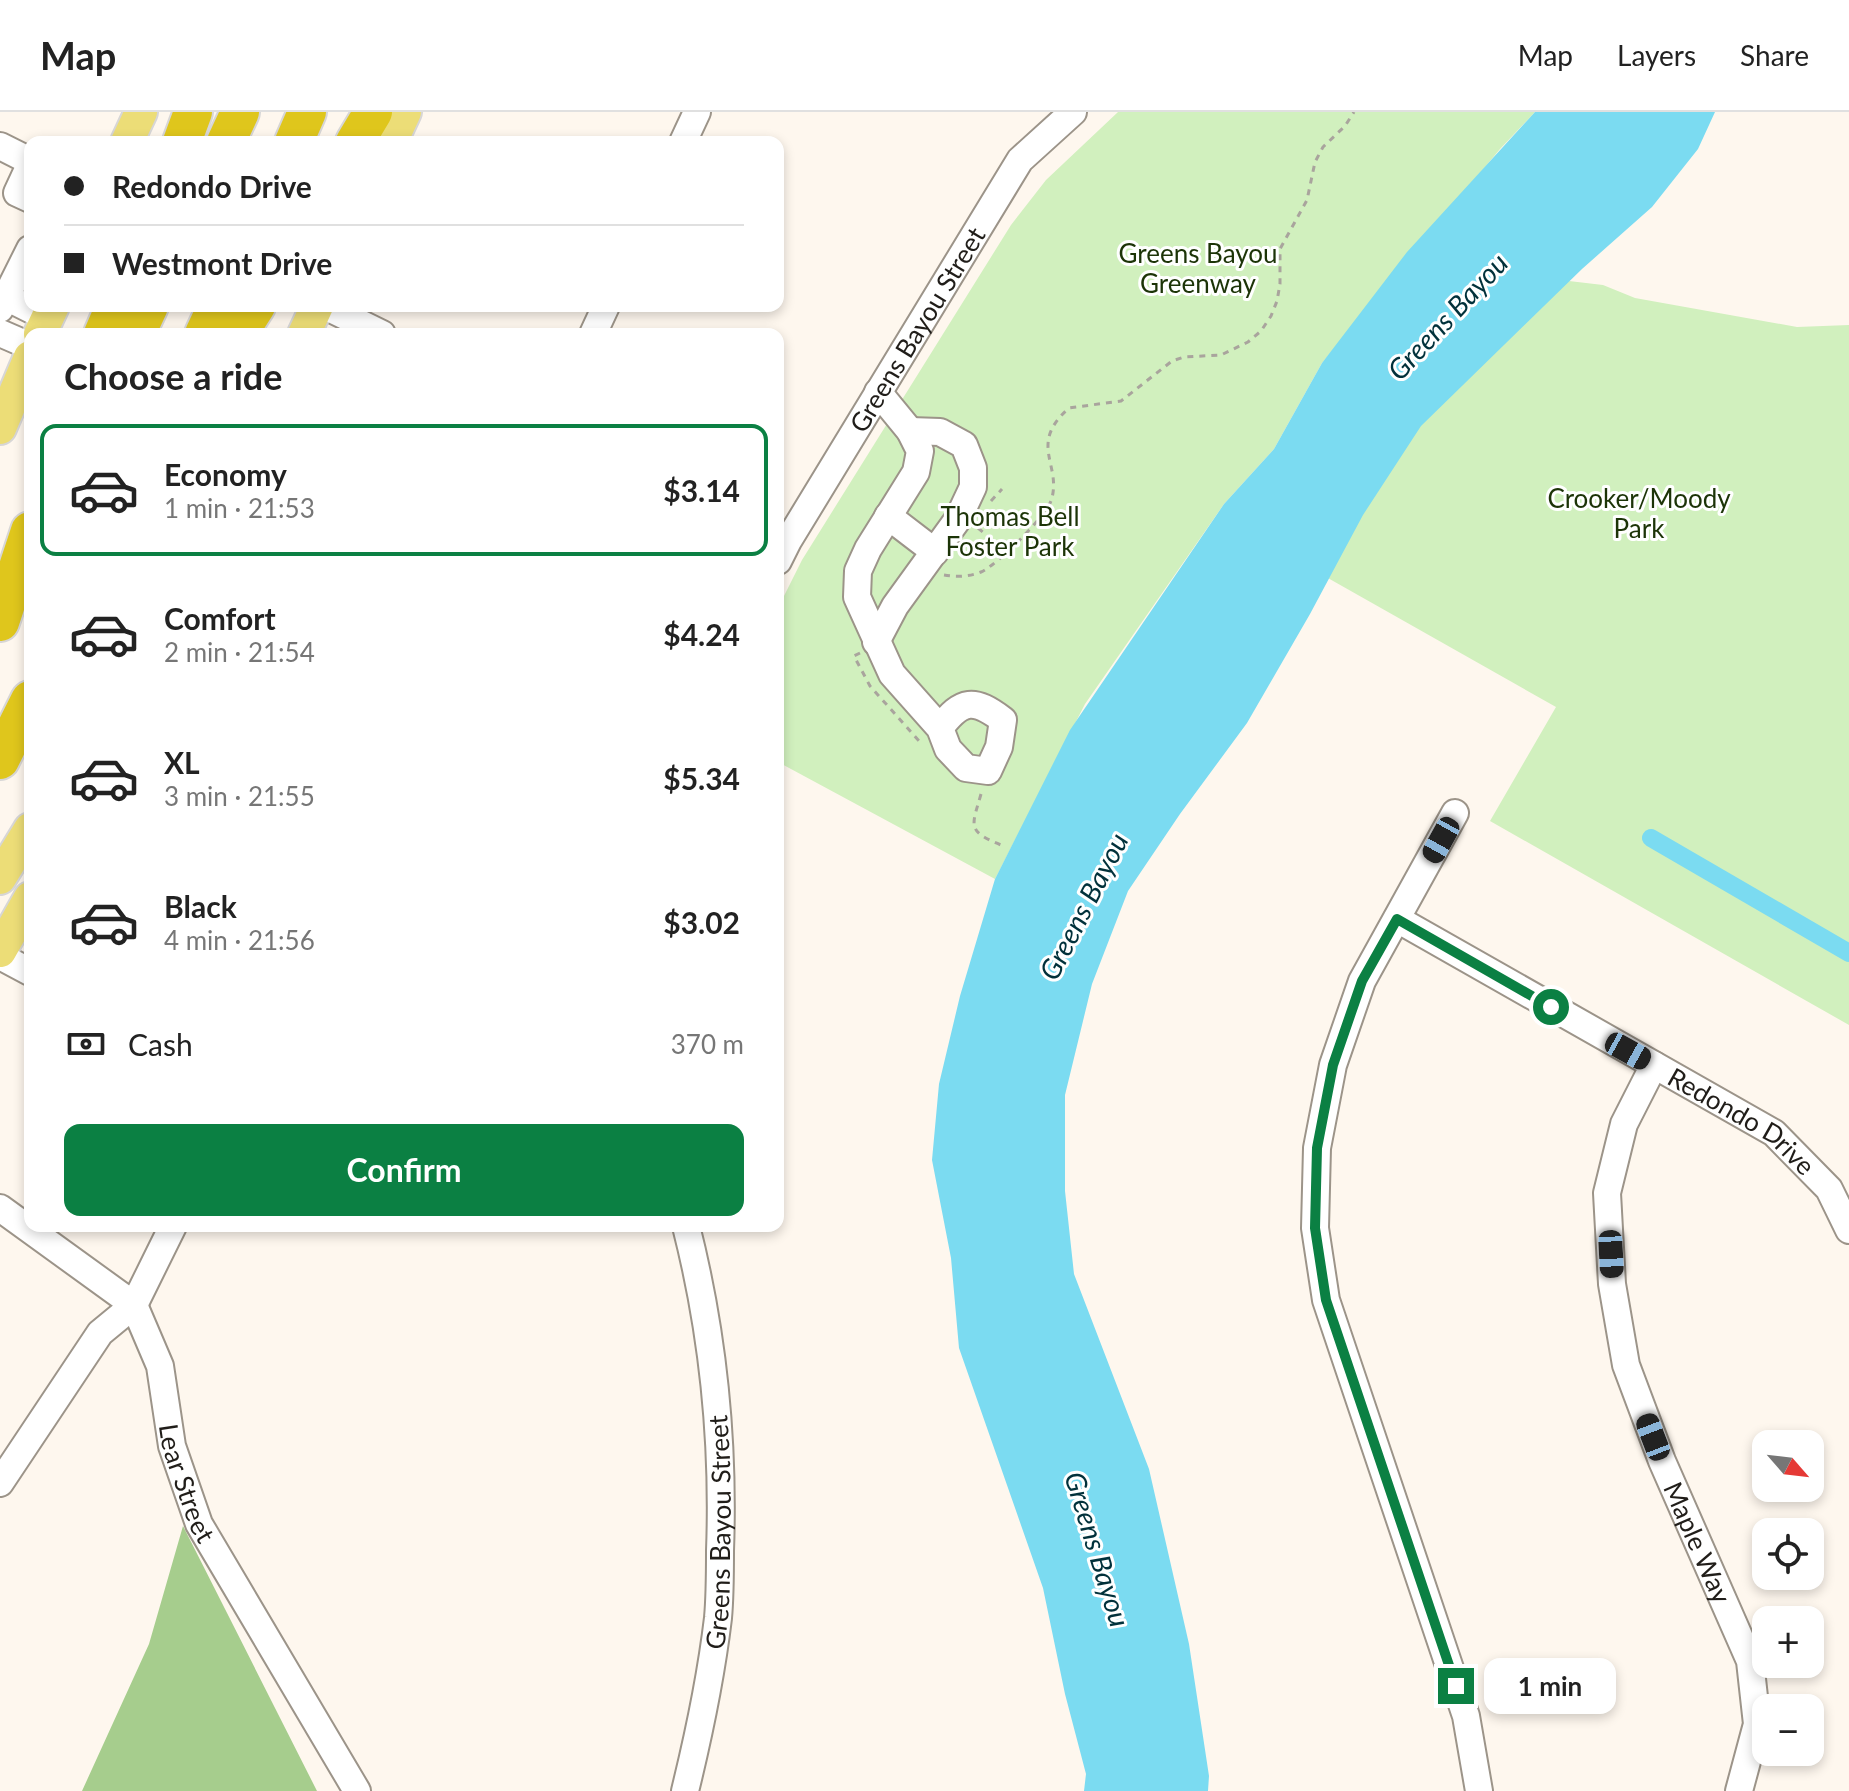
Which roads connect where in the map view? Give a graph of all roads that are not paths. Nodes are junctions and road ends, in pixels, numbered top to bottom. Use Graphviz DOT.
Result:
graph roads {
  1 [pos="141,112"];
  2 [pos="193,112"];
  3 [pos="240,112"];
  4 [pos="307,112"];
  5 [pos="373,112"];
  6 [pos="405,112"];
  7 [pos="697,112"];
  8 [pos="1073,112"];
  9 [pos="130,136"];
  10 [pos="184,136"];
  11 [pos="229,136"];
  12 [pos="297,136"];
  13 [pos="359,136"];
  14 [pos="394,136"];
  15 [pos="686,136"];
  16 [pos="0,146"];
  17 [pos="24,160"];
  18 [pos="24,177"];
  19 [pos="24,196"];
  20 [pos="24,261"];
  21 [pos="3,303"];
  22 [pos="24,311"];
  23 [pos="28,312"];
  24 [pos="332,312"];
  25 [pos="47,319"];
  26 [pos="350,327"];
  27 [pos="0,333"];
  28 [pos="24,343"];
  29 [pos="24,371"];
  30 [pos="878,392"];
  31 [pos="3,418"];
  32 [pos="910,431"];
  33 [pos="888,516"];
  34 [pos="784,541"];
  35 [pos="24,549"];
  36 [pos="935,562"];
  37 [pos="24,573"];
  38 [pos="0,622"];
  39 [pos="876,642"];
  40 [pos="24,712"];
  41 [pos="940,728"];
  42 [pos="0,760"];
  43 [pos="1455,813"];
  44 [pos="24,839"];
  45 [pos="0,878"];
  46 [pos="24,909"];
  47 [pos="1397,919"];
  48 [pos="0,954"];
  49 [pos="24,968"];
  50 [pos="1654,1065"];
  51 [pos="0,1208"];
  52 [pos="24,1220"];
  53 [pos="1849,1230"];
  54 [pos="40,1232"];
  55 [pos="170,1232"];
  56 [pos="688,1232"];
  57 [pos="134,1305"];
  58 [pos="0,1483"];
  59 [pos="357,1791"];
  60 [pos="685,1791"];
  61 [pos="1479,1791"];
  62 [pos="1739,1791"];
  1 -- 9 [label="main road"];
  2 -- 10 [label="highway"];
  3 -- 11 [label="highway"];
  4 -- 12 [label="highway"];
  5 -- 13 [label="highway"];
  6 -- 14 [label="main road"];
  7 -- 15 [label="street"];
  8 -- 30 [label="street, Greens Bayou Street"];
  16 -- 17 [label="street"];
  18 -- 19 [label="street"];
  20 -- 21 [label="street"];
  21 -- 22 [label="street"];
  23 -- 25 [label="street"];
  24 -- 26 [label="street"];
  27 -- 28 [label="street"];
  29 -- 31 [label="main road"];
  30 -- 32 [label="street"];
  30 -- 34 [label="street, Greens Bayou Street"];
  32 -- 33 [label="street"];
  32 -- 36 [label="street"];
  33 -- 36 [label="street"];
  33 -- 39 [label="street"];
  35 -- 38 [label="highway"];
  36 -- 39 [label="street"];
  37 -- 38 [label="highway"];
  39 -- 41 [label="street"];
  40 -- 42 [label="highway"];
  43 -- 47 [label="street"];
  44 -- 45 [label="main road"];
  46 -- 48 [label="main road"];
  47 -- 50 [label="street, Redondo Drive"];
  47 -- 61 [label="street"];
  48 -- 49 [label="street"];
  50 -- 53 [label="street, Redondo Drive"];
  50 -- 62 [label="street, Maple Way"];
  51 -- 52 [label="street"];
  54 -- 57 [label="street"];
  55 -- 57 [label="street"];
  56 -- 60 [label="street, Greens Bayou Street"];
  57 -- 58 [label="street"];
  57 -- 59 [label="street, Lear Street"];
}
